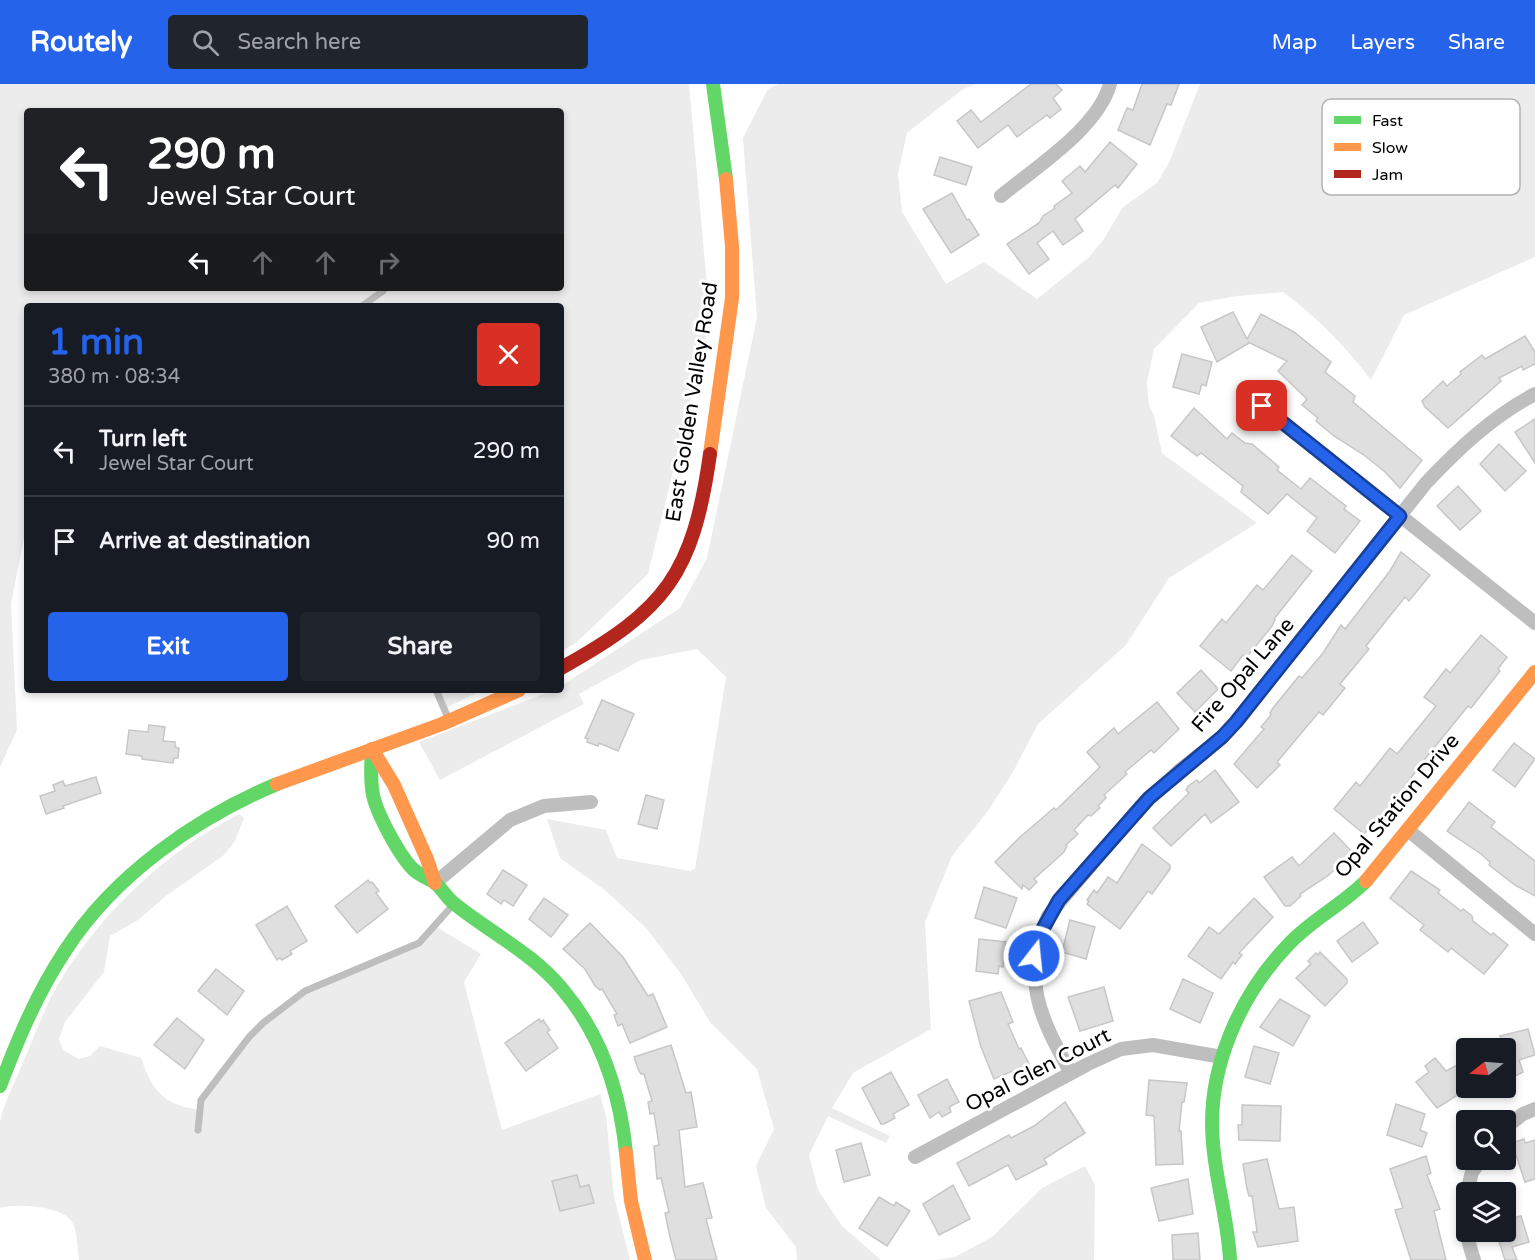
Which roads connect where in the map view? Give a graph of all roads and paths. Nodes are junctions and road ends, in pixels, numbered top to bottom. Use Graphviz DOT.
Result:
graph roads {
  1 [pos="713,84"];
  2 [pos="1110,84"];
  3 [pos="1001,196"];
  4 [pos="383,291"];
  5 [pos="366,303"];
  6 [pos="1245,392"];
  7 [pos="1535,394"];
  8 [pos="1400,516"];
  9 [pos="1535,623"];
  10 [pos="564,666"];
  11 [pos="1535,672"];
  12 [pos="437,693"];
  13 [pos="513,693"];
  14 [pos="450,722"];
  15 [pos="372,749"];
  16 [pos="591,802"];
  17 [pos="1408,830"];
  18 [pos="435,883"];
  19 [pos="454,904"];
  20 [pos="1535,934"];
  21 [pos="1222,1057"];
  22 [pos="1071,1073"];
  23 [pos="0,1086"];
  24 [pos="1535,1109"];
  25 [pos="1516,1119"];
  26 [pos="198,1130"];
  27 [pos="915,1157"];
  28 [pos="1468,1242"];
  29 [pos="645,1260"];
  30 [pos="1230,1260"];
  31 [pos="1474,1260"];
  1 -- 10 [label="street, East Golden Valley Road"];
  2 -- 3 [label="street"];
  4 -- 5 [label="lane"];
  6 -- 8 [label="street"];
  7 -- 8 [label="street, Fire Opal Lane"];
  8 -- 9 [label="street"];
  8 -- 22 [label="street, Fire Opal Lane"];
  11 -- 17 [label="street, Opal Station Drive"];
  12 -- 14 [label="lane"];
  13 -- 14 [label="street"];
  14 -- 15 [label="street"];
  15 -- 18 [label="street"];
  15 -- 18 [label="street"];
  15 -- 23 [label="street"];
  16 -- 18 [label="street"];
  17 -- 20 [label="street"];
  17 -- 21 [label="street, Opal Station Drive"];
  18 -- 19 [label="street"];
  19 -- 26 [label="lane"];
  19 -- 29 [label="street"];
  21 -- 22 [label="street, Opal Glen Court"];
  21 -- 30 [label="street, Opal Station Drive"];
  22 -- 27 [label="street, Opal Glen Court"];
  24 -- 25 [label="street"];
  28 -- 31 [label="street"];
}
